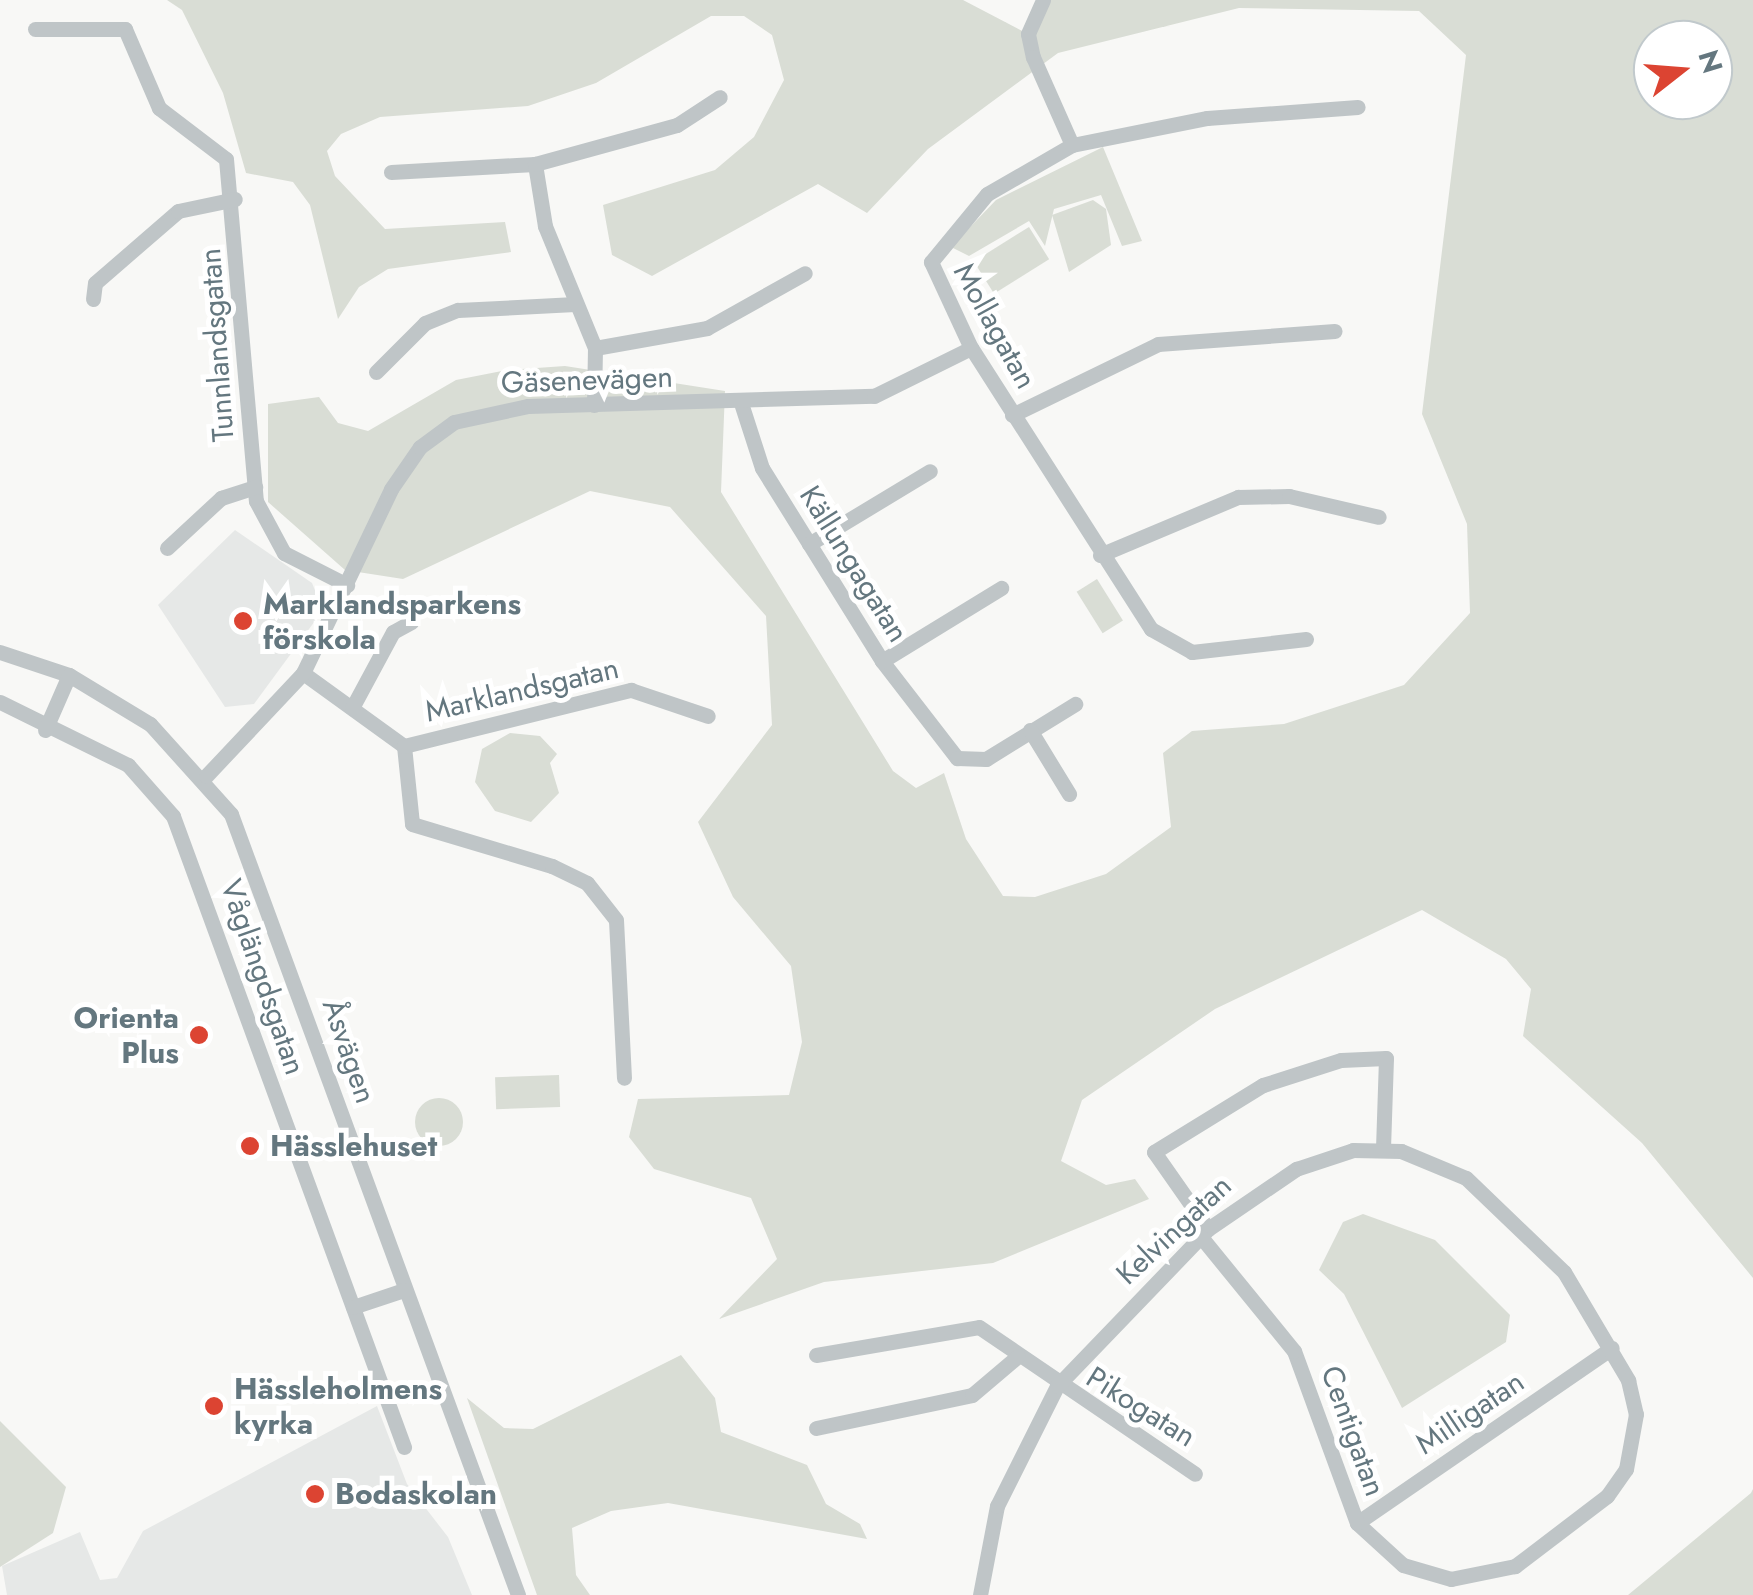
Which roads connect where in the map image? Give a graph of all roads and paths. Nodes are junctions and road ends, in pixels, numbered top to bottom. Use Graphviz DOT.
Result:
graph roads {
  1 [pos="1043,0"];
  2 [pos="35,29"];
  3 [pos="720,97"];
  4 [pos="1358,107"];
  5 [pos="1072,145"];
  6 [pos="535,164"];
  7 [pos="391,172"];
  8 [pos="235,199"];
  9 [pos="805,273"];
  10 [pos="93,299"];
  11 [pos="574,304"];
  12 [pos="1335,331"];
  13 [pos="595,348"];
  14 [pos="971,348"];
  15 [pos="376,372"];
  16 [pos="741,403"];
  17 [pos="594,404"];
  18 [pos="1012,415"];
  19 [pos="930,472"];
  20 [pos="254,487"];
  21 [pos="1380,516"];
  22 [pos="809,544"];
  23 [pos="167,548"];
  24 [pos="1100,556"];
  25 [pos="347,585"];
  26 [pos="1001,588"];
  27 [pos="412,622"];
  28 [pos="1306,639"];
  29 [pos="0,652"];
  30 [pos="882,661"];
  31 [pos="302,673"];
  32 [pos="69,676"];
  33 [pos="0,702"];
  34 [pos="1075,704"];
  35 [pos="352,708"];
  36 [pos="708,716"];
  37 [pos="45,730"];
  38 [pos="1030,730"];
  39 [pos="404,746"];
  40 [pos="206,776"];
  41 [pos="1068,794"];
  42 [pos="624,1078"];
  43 [pos="1383,1149"];
  44 [pos="1204,1233"];
  45 [pos="404,1290"];
  46 [pos="353,1307"];
  47 [pos="1612,1348"];
  48 [pos="816,1355"];
  49 [pos="1018,1356"];
  50 [pos="1056,1386"];
  51 [pos="816,1428"];
  52 [pos="404,1447"];
  53 [pos="1195,1474"];
  54 [pos="1358,1523"];
  55 [pos="509,1588"];
  56 [pos="518,1595"];
  57 [pos="980,1595"];
  1 -- 5 [label="street"];
  2 -- 8 [label="street, Tunnlandsgatan"];
  3 -- 6 [label="street"];
  4 -- 5 [label="street, Mollagatan"];
  5 -- 14 [label="street, Mollagatan"];
  6 -- 7 [label="street"];
  6 -- 11 [label="street"];
  8 -- 10 [label="street, Tunnlandsgatan"];
  8 -- 20 [label="street, Tunnlandsgatan"];
  9 -- 13 [label="street"];
  11 -- 13 [label="street"];
  11 -- 15 [label="street"];
  12 -- 18 [label="street"];
  13 -- 17 [label="street"];
  14 -- 16 [label="street, Gäsenevägen"];
  14 -- 18 [label="street, Mollagatan"];
  16 -- 17 [label="street, Gäsenevägen"];
  16 -- 22 [label="street, Källungagatan"];
  17 -- 25 [label="street, Gäsenevägen"];
  18 -- 24 [label="street, Mollagatan"];
  19 -- 22 [label="street"];
  20 -- 23 [label="street"];
  20 -- 25 [label="street, Tunnlandsgatan"];
  21 -- 24 [label="street"];
  22 -- 30 [label="street, Källungagatan"];
  24 -- 28 [label="street, Mollagatan"];
  25 -- 31 [label="street, Gäsenevägen"];
  26 -- 30 [label="street"];
  27 -- 35 [label="street"];
  29 -- 32 [label="street, Åsvägen"];
  30 -- 38 [label="street, Källungagatan"];
  31 -- 35 [label="street, Marklandsgatan"];
  31 -- 40 [label="street, Gäsenevägen"];
  32 -- 37 [label="street"];
  32 -- 40 [label="street, Åsvägen"];
  33 -- 37 [label="street, Våglängdsgatan"];
  34 -- 38 [label="street"];
  35 -- 39 [label="street, Marklandsgatan"];
  36 -- 39 [label="street, Marklandsgatan"];
  37 -- 46 [label="street, Våglängdsgatan"];
  38 -- 41 [label="street"];
  39 -- 42 [label="street, Marklandsgatan"];
  40 -- 45 [label="street, Åsvägen"];
  43 -- 44 [label="street, Kelvingatan"];
  43 -- 44 [label="street, Centigatan"];
  43 -- 47 [label="street, Kelvingatan"];
  44 -- 50 [label="street, Kelvingatan"];
  44 -- 54 [label="street, Centigatan"];
  45 -- 46 [label="street"];
  45 -- 55 [label="street, Åsvägen"];
  46 -- 52 [label="street, Våglängdsgatan"];
  47 -- 54 [label="street, Milligatan"];
  47 -- 54 [label="street, Centigatan"];
  48 -- 49 [label="street, Pikogatan"];
  49 -- 50 [label="street, Pikogatan"];
  49 -- 51 [label="street"];
  50 -- 53 [label="street, Pikogatan"];
  50 -- 57 [label="street, Kelvingatan"];
  55 -- 56 [label="street, Åsvägen"];
}
